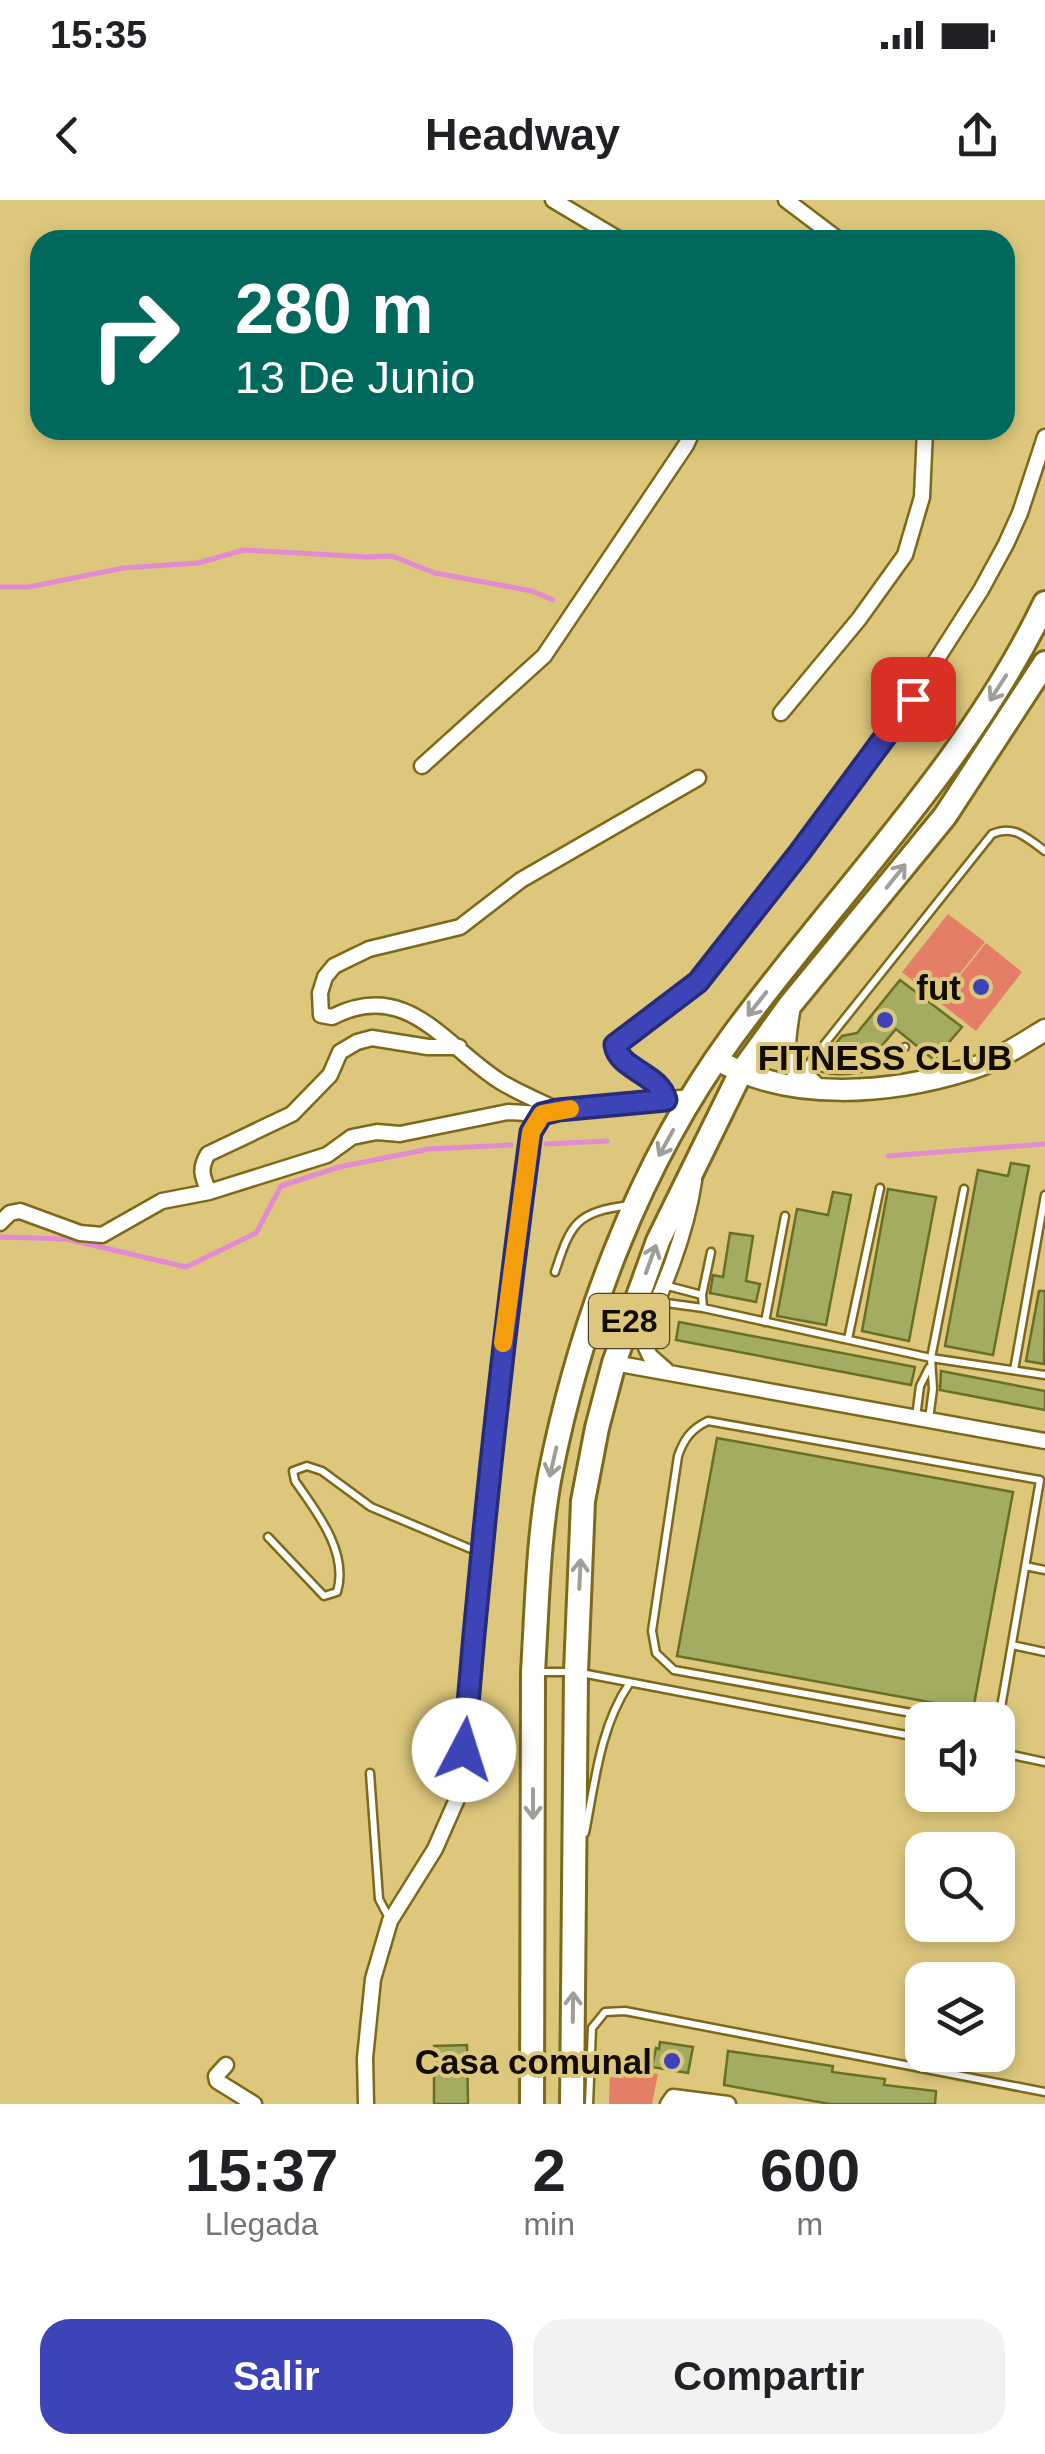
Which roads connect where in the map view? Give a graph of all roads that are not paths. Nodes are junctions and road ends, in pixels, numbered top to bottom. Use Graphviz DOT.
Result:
graph roads {
  1 [pos="553,200"];
  2 [pos="786,200"];
  3 [pos="603,230"];
  4 [pos="826,230"];
  5 [pos="1045,437"];
  6 [pos="689,440"];
  7 [pos="925,440"];
  8 [pos="1045,603"];
  9 [pos="1045,663"];
  10 [pos="781,713"];
  11 [pos="422,766"];
  12 [pos="698,778"];
  13 [pos="1045,851"];
  14 [pos="837,902"];
  15 [pos="861,920"];
  16 [pos="790,1005"];
  17 [pos="1045,1030"];
  18 [pos="460,1047"];
  19 [pos="905,1048"];
  20 [pos="716,1059"];
  21 [pos="877,1064"];
  22 [pos="806,1068"];
  23 [pos="740,1074"];
  24 [pos="869,1087"];
  25 [pos="817,1090"];
  26 [pos="691,1097"];
  27 [pos="666,1100"];
  28 [pos="550,1112"];
  29 [pos="698,1157"];
  30 [pos="880,1188"];
  31 [pos="964,1189"];
  32 [pos="209,1192"];
  33 [pos="1045,1195"];
  34 [pos="637,1205"];
  35 [pos="785,1216"];
  36 [pos="0,1223"];
  37 [pos="710,1252"];
  38 [pos="554,1272"];
  39 [pos="664,1285"];
  40 [pos="702,1295"];
  41 [pos="658,1302"];
  42 [pos="703,1308"];
  43 [pos="764,1322"];
  44 [pos="641,1337"];
  45 [pos="848,1340"];
  46 [pos="930,1362"];
  47 [pos="618,1364"];
  48 [pos="667,1370"];
  49 [pos="1014,1370"];
  50 [pos="1045,1375"];
  51 [pos="922,1418"];
  52 [pos="1045,1441"];
  53 [pos="1043,1478"];
  54 [pos="268,1538"];
  55 [pos="480,1553"];
  56 [pos="1025,1566"];
  57 [pos="1045,1570"];
  58 [pos="1012,1644"];
  59 [pos="1045,1652"];
  60 [pos="533,1672"];
  61 [pos="576,1672"];
  62 [pos="629,1684"];
  63 [pos="1002,1702"];
  64 [pos="905,1712"];
  65 [pos="905,1735"];
  66 [pos="1015,1756"];
  67 [pos="1045,1762"];
  68 [pos="370,1773"];
  69 [pos="574,1883"];
  70 [pos="390,1921"];
  71 [pos="226,2065"];
  72 [pos="1045,2092"];
  73 [pos="254,2104"];
  74 [pos="366,2104"];
  75 [pos="532,2104"];
  76 [pos="572,2104"];
  77 [pos="589,2104"];
  78 [pos="668,2104"];
  79 [pos="728,2104"];
  1 -- 3 [label="street"];
  2 -- 4 [label="street"];
  5 -- 27 [label="street"];
  6 -- 11 [label="street"];
  7 -- 10 [label="street"];
  8 -- 14 [label="main road, E28, one-way"];
  15 -- 9 [label="main road, E28, one-way"];
  12 -- 18 [label="street"];
  13 -- 22 [label="lane"];
  14 -- 15 [label="main road"];
  14 -- 20 [label="main road, E28, one-way"];
  15 -- 16 [label="main road, E28"];
  16 -- 22 [label="street"];
  16 -- 23 [label="main road, E28"];
  17 -- 24 [label="street"];
  18 -- 28 [label="street"];
  18 -- 32 [label="street"];
  19 -- 21 [label="lane"];
  20 -- 23 [label="street"];
  20 -- 26 [label="main road, E28"];
  21 -- 22 [label="lane"];
  21 -- 24 [label="lane"];
  22 -- 25 [label="street"];
  23 -- 25 [label="street"];
  23 -- 29 [label="main road, E28"];
  24 -- 25 [label="street"];
  26 -- 27 [label="street"];
  26 -- 34 [label="main road, E28, one-way"];
  27 -- 28 [label="street"];
  28 -- 32 [label="street"];
  28 -- 55 [label="street"];
  29 -- 39 [label="street"];
  47 -- 29 [label="main road, E28, one-way"];
  30 -- 45 [label="lane"];
  31 -- 46 [label="lane"];
  32 -- 36 [label="street"];
  33 -- 49 [label="lane"];
  34 -- 38 [label="lane"];
  34 -- 60 [label="main road, E28, one-way"];
  35 -- 43 [label="lane"];
  37 -- 40 [label="lane"];
  39 -- 40 [label="lane"];
  39 -- 41 [label="street"];
  40 -- 42 [label="lane"];
  41 -- 42 [label="lane"];
  41 -- 44 [label="street"];
  42 -- 43 [label="lane"];
  43 -- 45 [label="lane"];
  44 -- 47 [label="street"];
  44 -- 48 [label="street"];
  45 -- 46 [label="lane"];
  46 -- 49 [label="lane"];
  46 -- 51 [label="lane"];
  46 -- 51 [label="lane"];
  47 -- 48 [label="street"];
  61 -- 47 [label="main road, E28, one-way"];
  48 -- 51 [label="street"];
  49 -- 50 [label="lane"];
  51 -- 52 [label="street"];
  53 -- 56 [label="lane"];
  53 -- 64 [label="lane"];
  54 -- 55 [label="lane"];
  55 -- 70 [label="street"];
  56 -- 57 [label="lane"];
  56 -- 58 [label="lane"];
  58 -- 59 [label="lane"];
  58 -- 63 [label="lane"];
  60 -- 61 [label="lane"];
  60 -- 75 [label="main road, E28, one-way"];
  61 -- 62 [label="lane"];
  61 -- 69 [label="main road, E28"];
  62 -- 65 [label="lane"];
  62 -- 69 [label="lane"];
  66 -- 67 [label="lane"];
  68 -- 70 [label="lane"];
  76 -- 69 [label="main road, E28, one-way"];
  70 -- 74 [label="street"];
  71 -- 73 [label="street"];
  72 -- 77 [label="lane"];
  78 -- 79 [label="street"];
}
